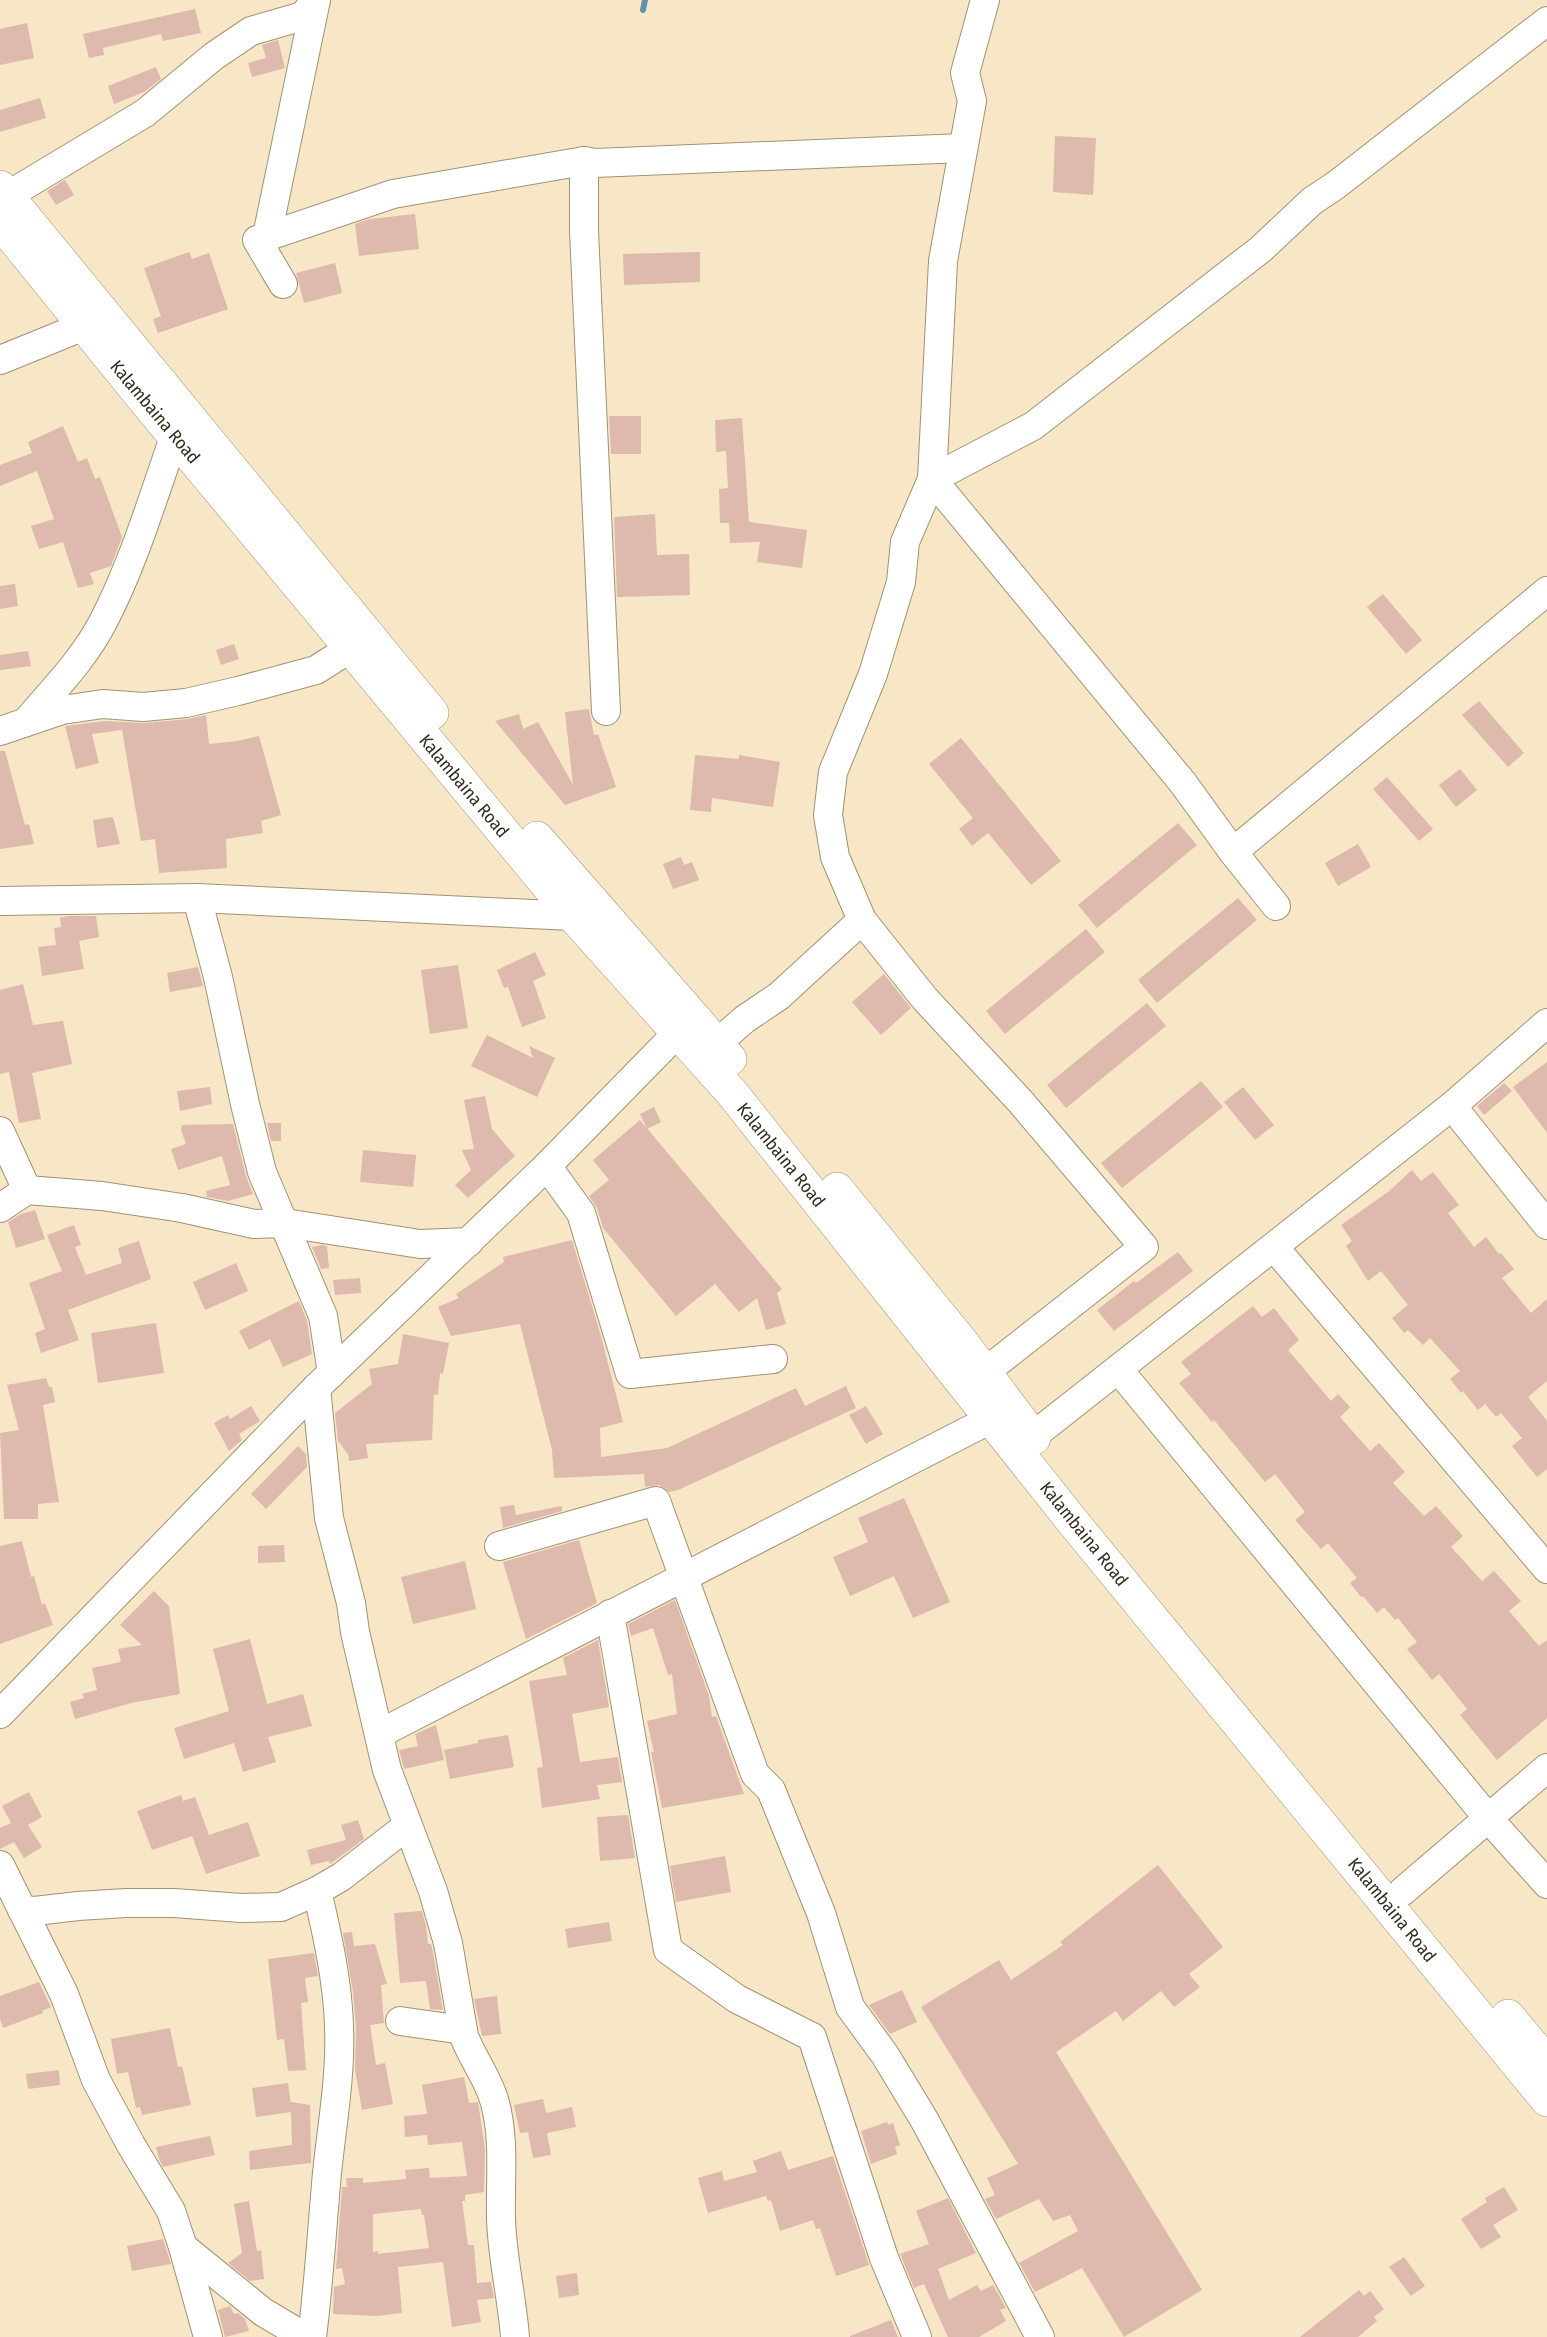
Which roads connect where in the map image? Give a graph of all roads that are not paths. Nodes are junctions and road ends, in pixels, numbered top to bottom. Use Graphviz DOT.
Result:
graph roads {
  1 [pos="316,0"];
  2 [pos="986,0"];
  3 [pos="1547,21"];
  4 [pos="963,148"];
  5 [pos="584,161"];
  6 [pos="3,214"];
  7 [pos="267,236"];
  8 [pos="283,284"];
  9 [pos="84,326"];
  10 [pos="0,360"];
  11 [pos="175,435"];
  12 [pos="932,480"];
  13 [pos="1547,591"];
  14 [pos="349,649"];
  15 [pos="606,711"];
  16 [pos="13,727"];
  17 [pos="1233,852"];
  18 [pos="197,898"];
  19 [pos="0,901"];
  20 [pos="1276,906"];
  21 [pos="573,916"];
  22 [pos="862,920"];
  23 [pos="1547,1023"];
  24 [pos="685,1025"];
  25 [pos="708,1051"];
  26 [pos="1452,1106"];
  27 [pos="0,1131"];
  28 [pos="547,1166"];
  29 [pos="27,1190"];
  30 [pos="0,1208"];
  31 [pos="285,1223"];
  32 [pos="1547,1225"];
  33 [pos="470,1242"];
  34 [pos="1274,1247"];
  35 [pos="773,1359"];
  36 [pos="1118,1369"];
  37 [pos="985,1372"];
  38 [pos="324,1380"];
  39 [pos="991,1419"];
  40 [pos="1033,1436"];
  41 [pos="499,1546"];
  42 [pos="1547,1569"];
  43 [pos="683,1576"];
  44 [pos="610,1614"];
  45 [pos="0,1714"];
  46 [pos="379,1734"];
  47 [pos="1547,1768"];
  48 [pos="1488,1818"];
  49 [pos="407,1826"];
  50 [pos="0,1864"];
  51 [pos="1547,1884"];
  52 [pos="317,1891"];
  53 [pos="1403,1891"];
  54 [pos="22,1910"];
  55 [pos="400,2021"];
  56 [pos="463,2030"];
  57 [pos="1547,2063"];
  58 [pos="1547,2100"];
  59 [pos="183,2247"];
  60 [pos="208,2337"];
  61 [pos="305,2337"];
  62 [pos="312,2337"];
  63 [pos="515,2337"];
  64 [pos="917,2337"];
  65 [pos="1040,2337"];
  1 -- 6 [label="street"];
  1 -- 7 [label="street"];
  2 -- 4 [label="street"];
  3 -- 12 [label="street"];
  4 -- 5 [label="street"];
  4 -- 12 [label="street"];
  5 -- 7 [label="street"];
  5 -- 15 [label="street"];
  6 -- 9 [label="main road, Kalambaina Road"];
  6 -- 24 [label="main road"];
  7 -- 8 [label="street"];
  9 -- 10 [label="street"];
  9 -- 11 [label="main road, Kalambaina Road"];
  11 -- 14 [label="main road, Kalambaina Road"];
  11 -- 16 [label="street"];
  12 -- 17 [label="street"];
  12 -- 22 [label="street"];
  13 -- 17 [label="street"];
  14 -- 16 [label="street"];
  14 -- 21 [label="main road, Kalambaina Road"];
  17 -- 20 [label="street"];
  18 -- 19 [label="street"];
  18 -- 21 [label="street"];
  18 -- 31 [label="street"];
  21 -- 24 [label="main road, Kalambaina Road"];
  22 -- 25 [label="street"];
  22 -- 37 [label="street"];
  23 -- 26 [label="street"];
  24 -- 25 [label="main road, Kalambaina Road"];
  24 -- 28 [label="street"];
  25 -- 37 [label="main road"];
  25 -- 39 [label="main road, Kalambaina Road"];
  26 -- 32 [label="street"];
  26 -- 34 [label="street"];
  27 -- 29 [label="street"];
  28 -- 33 [label="street"];
  28 -- 35 [label="street"];
  29 -- 30 [label="street"];
  29 -- 31 [label="street"];
  31 -- 33 [label="street"];
  31 -- 38 [label="street"];
  33 -- 38 [label="street"];
  34 -- 36 [label="street"];
  34 -- 42 [label="street"];
  36 -- 40 [label="street"];
  36 -- 48 [label="street"];
  37 -- 40 [label="main road"];
  38 -- 45 [label="street"];
  38 -- 46 [label="street"];
  39 -- 43 [label="street"];
  39 -- 58 [label="main road, Kalambaina Road"];
  40 -- 53 [label="main road"];
  41 -- 43 [label="street"];
  43 -- 44 [label="street"];
  43 -- 65 [label="street"];
  44 -- 46 [label="street"];
  44 -- 64 [label="street"];
  46 -- 49 [label="street"];
  47 -- 48 [label="street"];
  48 -- 51 [label="street"];
  48 -- 53 [label="street"];
  49 -- 52 [label="street"];
  49 -- 56 [label="street"];
  50 -- 54 [label="street"];
  52 -- 54 [label="street"];
  52 -- 62 [label="street"];
  53 -- 57 [label="main road"];
  54 -- 59 [label="street"];
  55 -- 56 [label="street"];
  56 -- 63 [label="street"];
  59 -- 60 [label="street"];
  59 -- 61 [label="street"];
}
